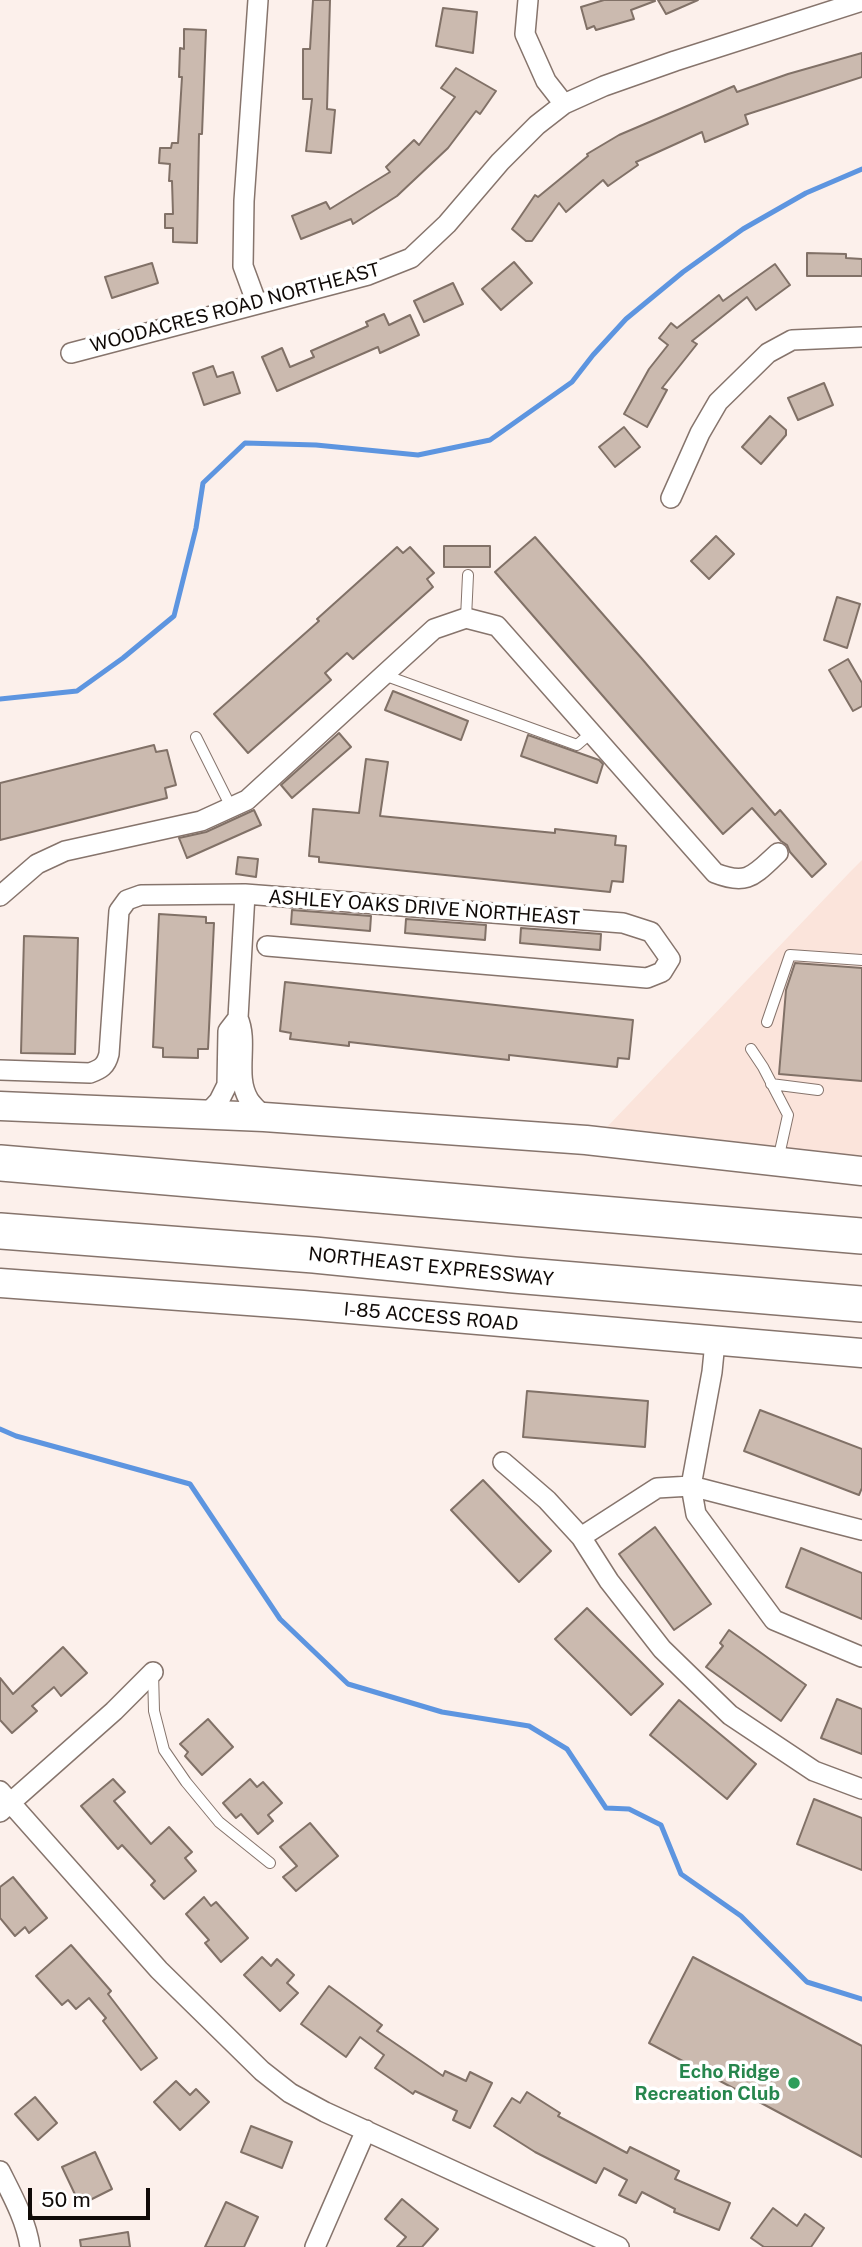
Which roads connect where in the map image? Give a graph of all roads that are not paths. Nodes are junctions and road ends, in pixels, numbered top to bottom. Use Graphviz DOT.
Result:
graph roads {
  1 [pos="258,0"];
  2 [pos="528,0"];
  3 [pos="862,1"];
  4 [pos="564,104"];
  5 [pos="257,304"];
  6 [pos="862,337"];
  7 [pos="71,353"];
  8 [pos="671,498"];
  9 [pos="468,575"];
  10 [pos="466,618"];
  11 [pos="383,675"];
  12 [pos="591,733"];
  13 [pos="196,737"];
  14 [pos="230,807"];
  15 [pos="778,853"];
  16 [pos="1,892"];
  17 [pos="245,894"];
  18 [pos="267,946"];
  19 [pos="862,960"];
  20 [pos="767,1022"];
  21 [pos="751,1049"];
  22 [pos="238,1065"];
  23 [pos="0,1070"];
  24 [pos="771,1084"];
  25 [pos="818,1090"];
  26 [pos="0,1106"];
  27 [pos="206,1115"];
  28 [pos="264,1117"];
  29 [pos="778,1160"];
  30 [pos="0,1163"];
  31 [pos="862,1171"];
  32 [pos="0,1231"];
  33 [pos="862,1236"];
  34 [pos="0,1283"];
  35 [pos="862,1304"];
  36 [pos="715,1342"];
  37 [pos="862,1353"];
  38 [pos="503,1462"];
  39 [pos="691,1486"];
  40 [pos="862,1530"];
  41 [pos="581,1537"];
  42 [pos="862,1657"];
  43 [pos="153,1672"];
  44 [pos="862,1789"];
  45 [pos="3,1802"];
  46 [pos="270,1863"];
  47 [pos="366,2130"];
  48 [pos="0,2171"];
  49 [pos="610,2245"];
  50 [pos="30,2247"];
  51 [pos="316,2247"];
  1 -- 5 [label="street"];
  2 -- 4 [label="street"];
  3 -- 4 [label="street, WOODACRES ROAD NORTHEAST"];
  4 -- 5 [label="street, WOODACRES ROAD NORTHEAST"];
  5 -- 7 [label="street, WOODACRES ROAD NORTHEAST"];
  6 -- 8 [label="street"];
  9 -- 10 [label="lane"];
  10 -- 11 [label="street"];
  10 -- 12 [label="street"];
  11 -- 12 [label="lane"];
  11 -- 14 [label="street"];
  12 -- 15 [label="street"];
  13 -- 14 [label="lane"];
  14 -- 16 [label="street"];
  17 -- 18 [label="street, ASHLEY OAKS DRIVE NORTHEAST"];
  17 -- 22 [label="street, ASHLEY OAKS DRIVE NORTHEAST"];
  17 -- 23 [label="street"];
  19 -- 20 [label="lane"];
  21 -- 24 [label="lane"];
  22 -- 27 [label="street, ASHLEY OAKS DRIVE NORTHEAST"];
  22 -- 28 [label="street, ASHLEY OAKS DRIVE NORTHEAST"];
  24 -- 25 [label="lane"];
  24 -- 29 [label="lane"];
  26 -- 27 [label="main road"];
  27 -- 28 [label="main road"];
  28 -- 29 [label="main road"];
  29 -- 31 [label="main road"];
  30 -- 33 [label="highway"];
  32 -- 35 [label="highway, NORTHEAST EXPRESSWAY"];
  34 -- 36 [label="main road, I-85 ACCESS ROAD"];
  36 -- 37 [label="main road, I-85 ACCESS ROAD"];
  36 -- 39 [label="street"];
  38 -- 41 [label="street"];
  39 -- 40 [label="street"];
  39 -- 41 [label="street"];
  39 -- 42 [label="street"];
  41 -- 44 [label="street"];
  43 -- 45 [label="street"];
  43 -- 46 [label="lane"];
  45 -- 47 [label="street"];
  47 -- 49 [label="street"];
  47 -- 51 [label="street"];
  48 -- 50 [label="street"];
}
